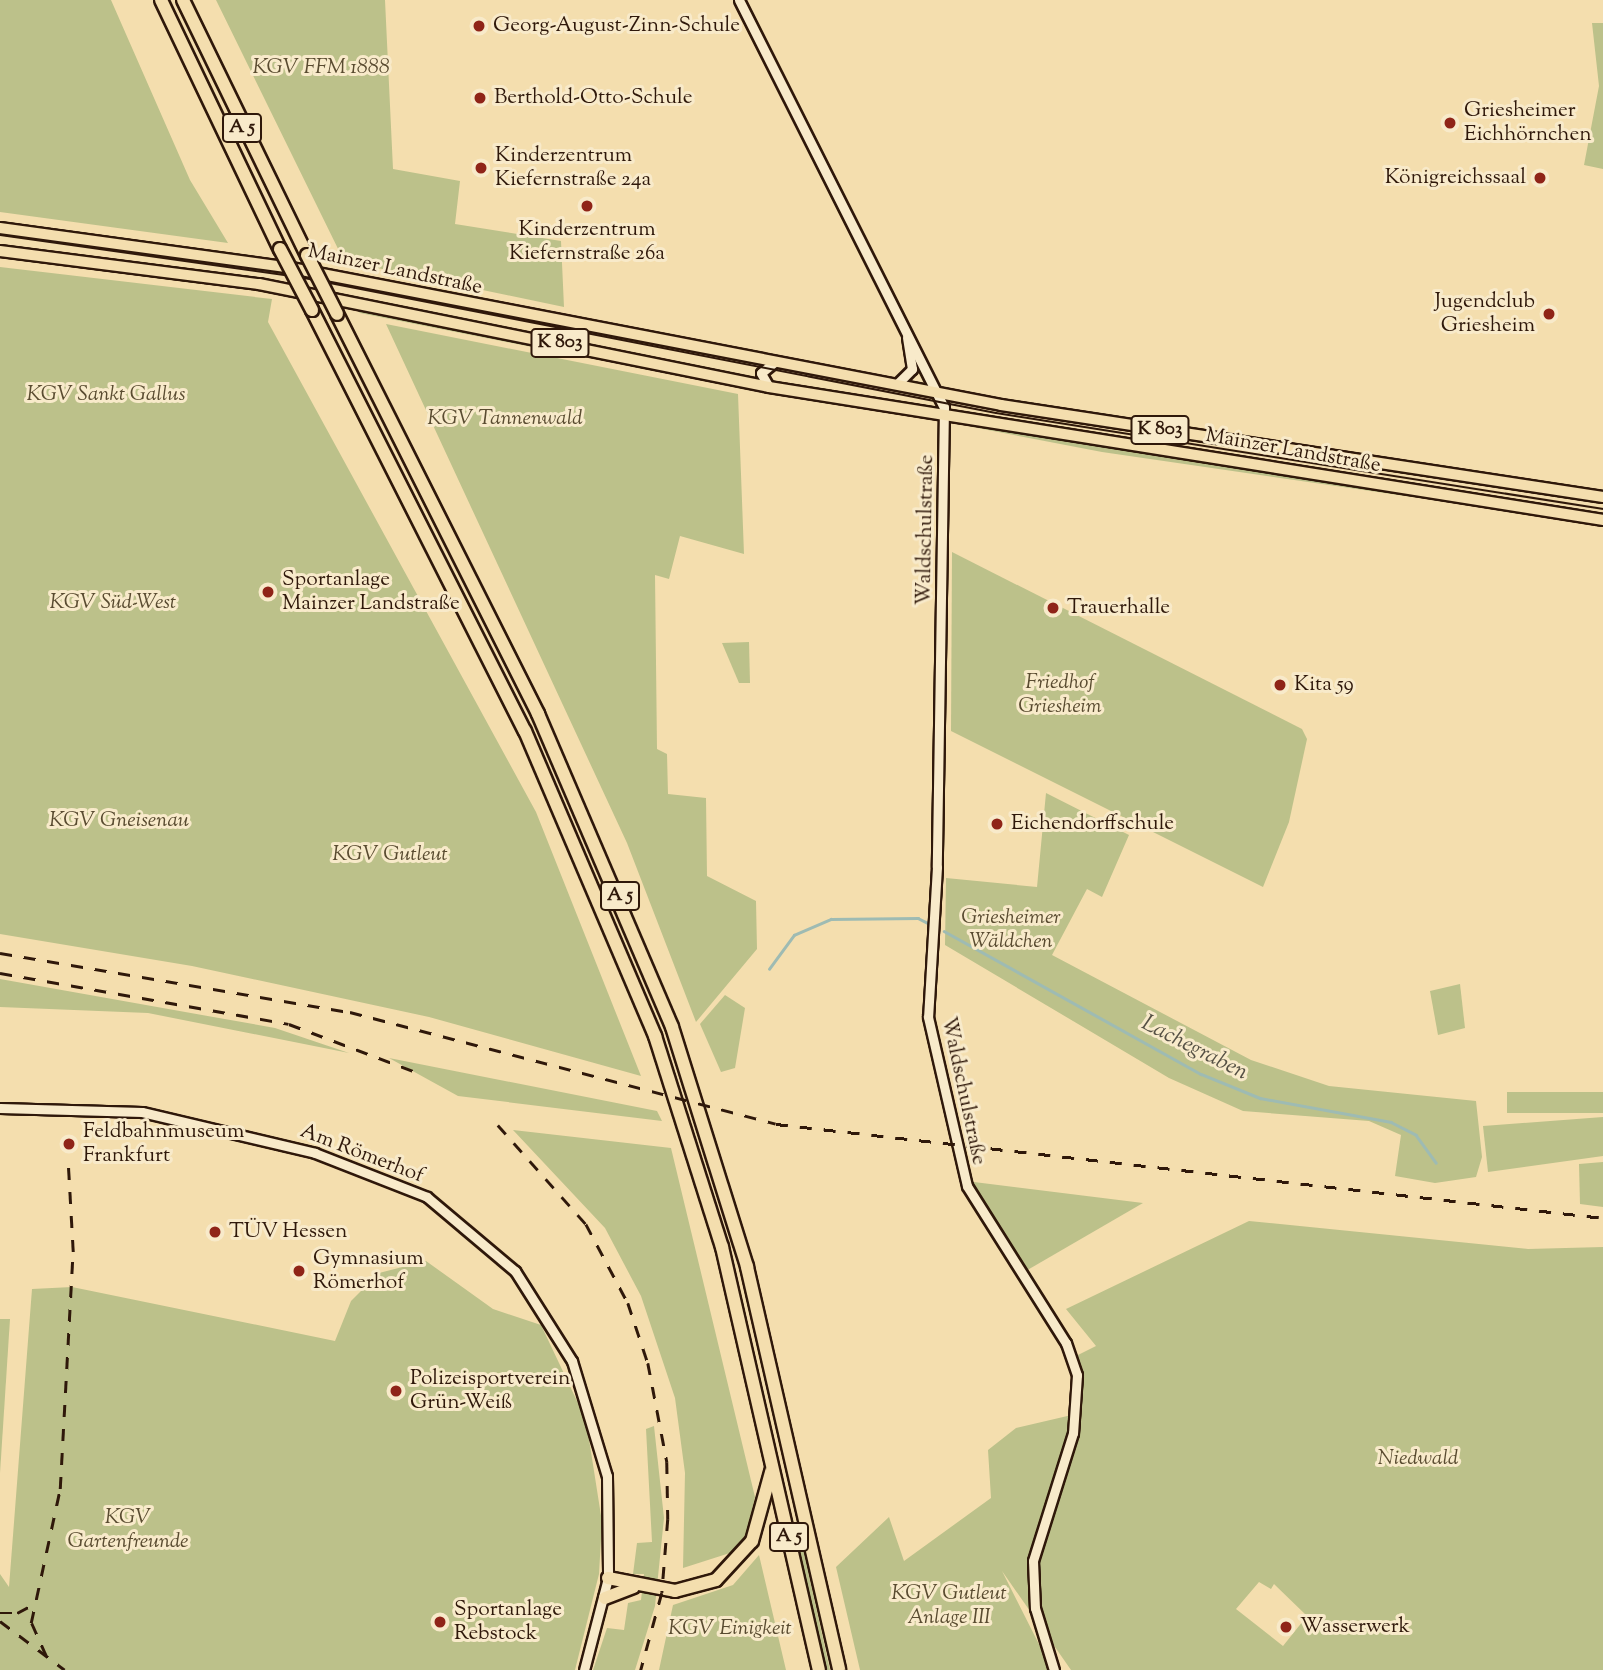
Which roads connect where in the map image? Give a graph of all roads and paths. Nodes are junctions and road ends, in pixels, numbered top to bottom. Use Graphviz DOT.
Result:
graph roads {
  1 [pos="161,0"];
  2 [pos="183,0"];
  3 [pos="739,0"];
  4 [pos="0,228"];
  5 [pos="0,251"];
  6 [pos="906,335"];
  7 [pos="781,360"];
  8 [pos="898,383"];
  9 [pos="769,387"];
  10 [pos="938,394"];
  11 [pos="916,412"];
  12 [pos="946,417"];
  13 [pos="1603,497"];
  14 [pos="1603,520"];
  15 [pos="0,1108"];
  16 [pos="773,1465"];
  17 [pos="608,1578"];
  18 [pos="633,1587"];
  19 [pos="605,1598"];
  20 [pos="805,1609"];
  21 [pos="584,1670"];
  22 [pos="813,1670"];
  23 [pos="819,1670"];
  24 [pos="841,1670"];
  25 [pos="1054,1670"];
  1 -- 16 [label="highway, A 5, bridge"];
  2 -- 24 [label="highway, A 5, bridge"];
  3 -- 6 [label="street, Waldschulstraße"];
  4 -- 7 [label="main road, Mainzer Landstraße / K 803"];
  5 -- 9 [label="main road, Mainzer Landstraße / K 803"];
  6 -- 8 [label="street, Waldschulstraße"];
  6 -- 10 [label="street, Waldschulstraße"];
  7 -- 8 [label="main road, Mainzer Landstraße / K 803"];
  7 -- 9 [label="street"];
  8 -- 10 [label="main road, Mainzer Landstraße / K 803"];
  9 -- 11 [label="main road, Mainzer Landstraße / K 803"];
  10 -- 11 [label="street"];
  10 -- 12 [label="street, Waldschulstraße"];
  10 -- 13 [label="main road, Mainzer Landstraße / K 803"];
  11 -- 12 [label="main road, Mainzer Landstraße / K 803"];
  12 -- 14 [label="main road, Mainzer Landstraße / K 803"];
  12 -- 25 [label="street, Waldschulstraße"];
  15 -- 17 [label="street, Am Römerhof"];
  16 -- 18 [label="highway"];
  16 -- 20 [label="highway, A 5"];
  17 -- 18 [label="highway"];
  17 -- 19 [label="street, Am Römerhof"];
  18 -- 19 [label="highway"];
  19 -- 21 [label="street, Am Römerhof"];
  20 -- 22 [label="highway, A 5"];
  20 -- 23 [label="highway, A 5"];
}
